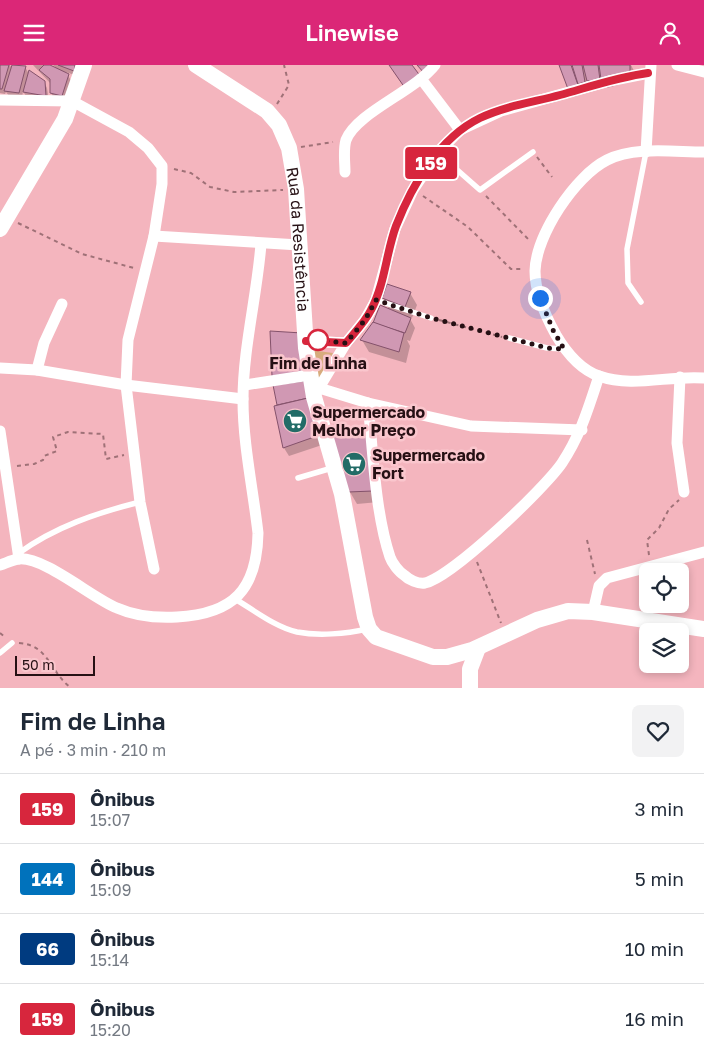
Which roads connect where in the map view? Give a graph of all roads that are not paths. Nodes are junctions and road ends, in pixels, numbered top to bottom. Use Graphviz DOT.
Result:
graph roads {
  1 [pos="84,65"];
  2 [pos="196,65"];
  3 [pos="435,65"];
  4 [pos="677,65"];
  5 [pos="650,69"];
  6 [pos="704,72"];
  7 [pos="422,80"];
  8 [pos="0,100"];
  9 [pos="72,101"];
  10 [pos="460,130"];
  11 [pos="533,152"];
  12 [pos="646,152"];
  13 [pos="704,152"];
  14 [pos="438,153"];
  15 [pos="345,171"];
  16 [pos="4,223"];
  17 [pos="154,236"];
  18 [pos="261,244"];
  19 [pos="299,245"];
  20 [pos="376,300"];
  21 [pos="641,302"];
  22 [pos="62,304"];
  23 [pos="431,318"];
  24 [pos="509,338"];
  25 [pos="306,341"];
  26 [pos="346,343"];
  27 [pos="564,349"];
  28 [pos="0,368"];
  29 [pos="37,370"];
  30 [pos="599,376"];
  31 [pos="680,377"];
  32 [pos="704,378"];
  33 [pos="126,385"];
  34 [pos="245,385"];
  35 [pos="314,386"];
  36 [pos="243,399"];
  37 [pos="368,403"];
  38 [pos="582,430"];
  39 [pos="0,431"];
  40 [pos="334,468"];
  41 [pos="298,478"];
  42 [pos="684,492"];
  43 [pos="140,502"];
  44 [pos="704,552"];
  45 [pos="18,556"];
  46 [pos="0,565"];
  47 [pos="154,569"];
  48 [pos="235,599"];
  49 [pos="593,613"];
  50 [pos="369,629"];
  51 [pos="704,629"];
  52 [pos="12,643"];
  53 [pos="478,648"];
  54 [pos="0,653"];
  55 [pos="454,656"];
  56 [pos="460,688"];
  57 [pos="470,688"];
  1 -- 9 [label="street"];
  2 -- 19 [label="street, Rua da Resistência"];
  3 -- 7 [label="street"];
  4 -- 6 [label="street"];
  5 -- 10 [label="street"];
  5 -- 12 [label="street"];
  7 -- 10 [label="street"];
  7 -- 15 [label="street"];
  8 -- 9 [label="street"];
  9 -- 16 [label="street"];
  9 -- 17 [label="street"];
  10 -- 14 [label="street"];
  11 -- 14 [label="lane"];
  12 -- 13 [label="street"];
  12 -- 21 [label="lane"];
  12 -- 27 [label="street"];
  14 -- 20 [label="street"];
  17 -- 18 [label="street"];
  17 -- 33 [label="street"];
  18 -- 19 [label="street"];
  18 -- 34 [label="street"];
  19 -- 25 [label="street, Rua da Resistência"];
  20 -- 23 [label="lane"];
  20 -- 26 [label="street"];
  22 -- 29 [label="street"];
  24 -- 27 [label="lane"];
  25 -- 26 [label="street"];
  25 -- 35 [label="street, Rua da Resistência"];
  26 -- 35 [label="street"];
  27 -- 30 [label="street"];
  28 -- 29 [label="street"];
  29 -- 33 [label="street"];
  30 -- 31 [label="street"];
  30 -- 38 [label="street"];
  31 -- 32 [label="street"];
  31 -- 42 [label="street"];
  33 -- 36 [label="street"];
  33 -- 43 [label="street"];
  34 -- 35 [label="street"];
  34 -- 36 [label="street"];
  35 -- 37 [label="street"];
  35 -- 40 [label="street, Rua da Resistência"];
  36 -- 48 [label="street"];
  37 -- 38 [label="street"];
  37 -- 38 [label="street"];
  39 -- 45 [label="street"];
  40 -- 41 [label="lane"];
  40 -- 50 [label="street, Rua da Resistência"];
  43 -- 45 [label="lane"];
  43 -- 47 [label="street"];
  44 -- 49 [label="street"];
  45 -- 46 [label="street"];
  45 -- 48 [label="street"];
  48 -- 50 [label="lane"];
  49 -- 51 [label="street"];
  49 -- 53 [label="street"];
  50 -- 55 [label="street"];
  52 -- 54 [label="lane"];
  53 -- 55 [label="street"];
  53 -- 57 [label="street"];
  55 -- 56 [label="street"];
}
